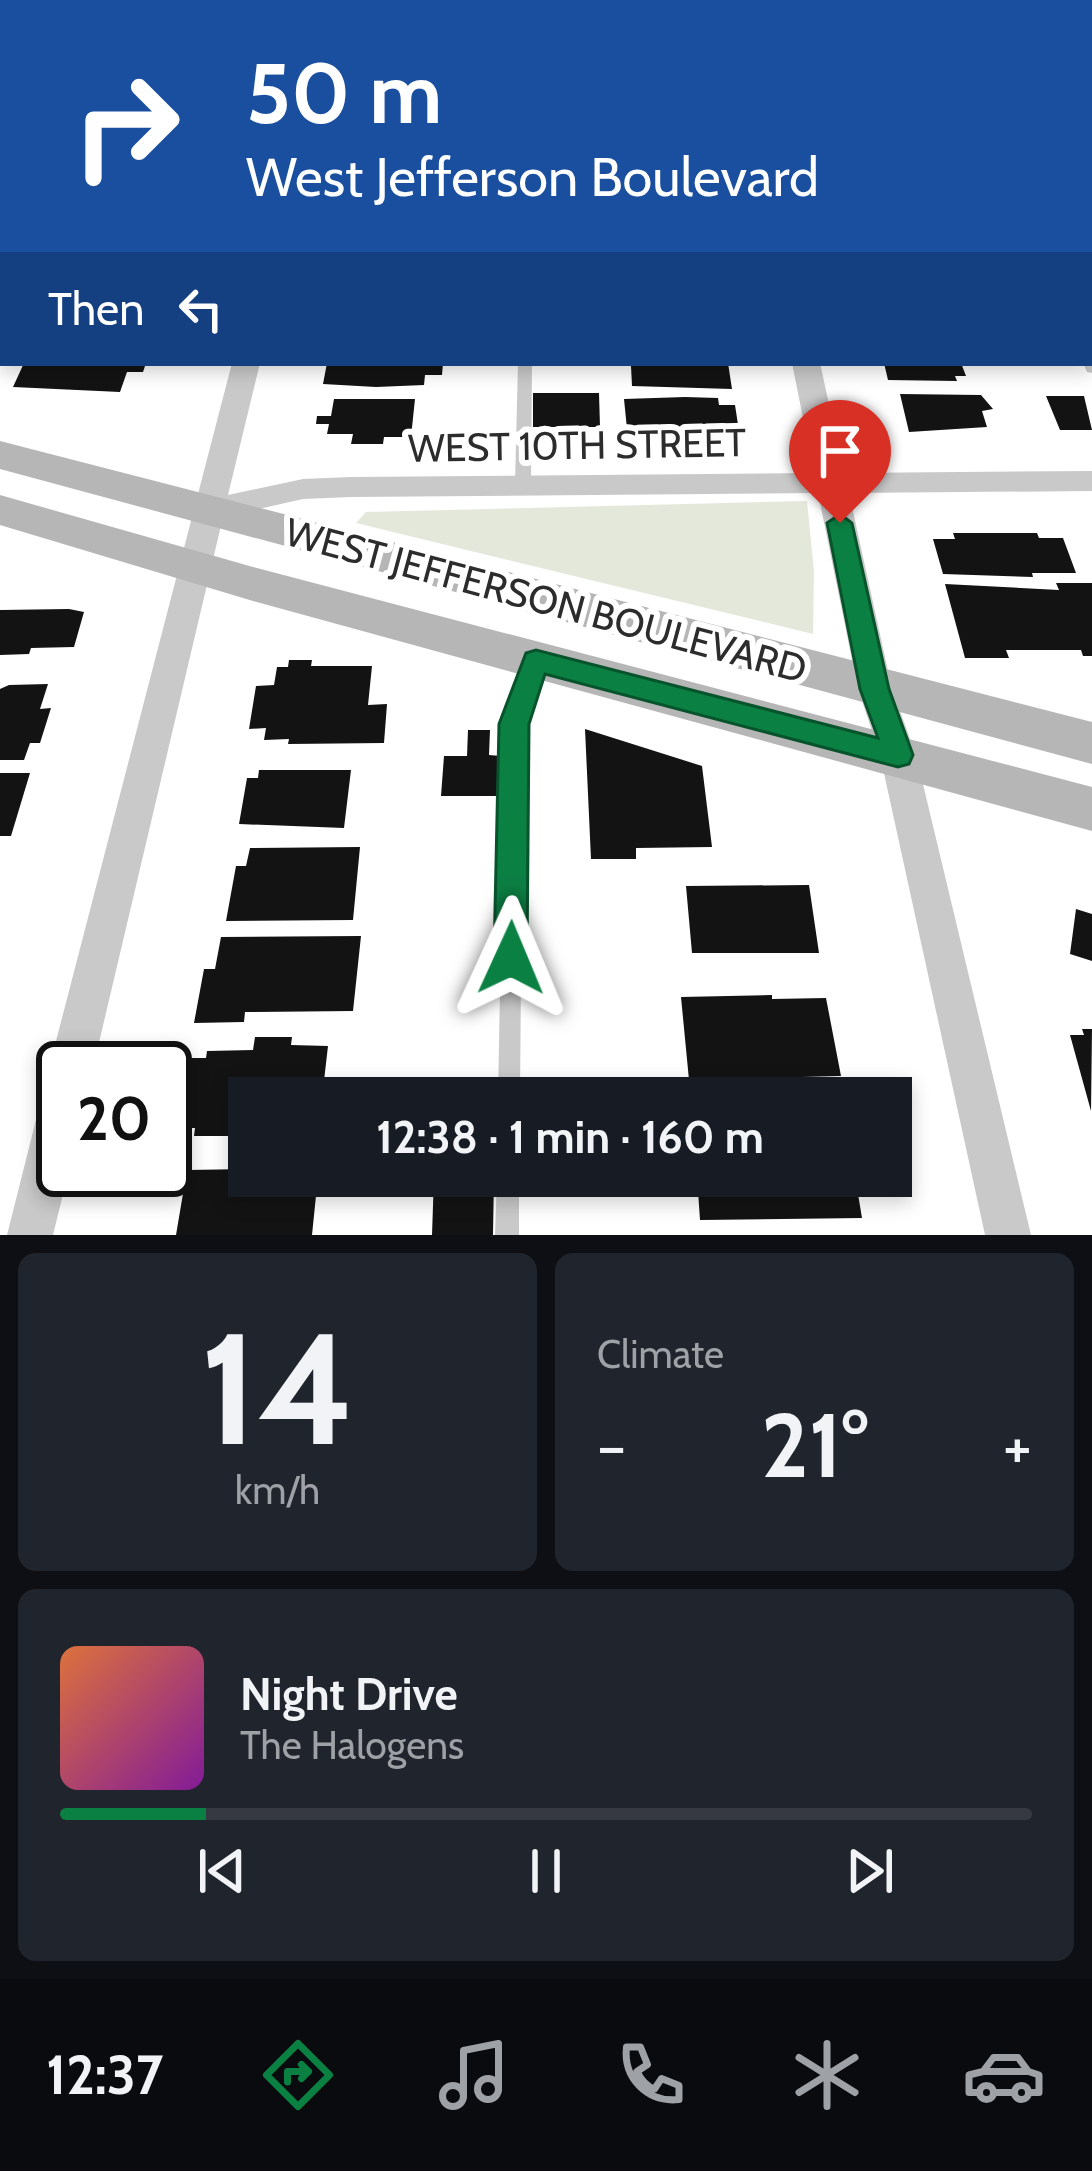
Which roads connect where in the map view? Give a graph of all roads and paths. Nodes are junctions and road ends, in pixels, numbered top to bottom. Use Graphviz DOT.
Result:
graph roads {
  1 [pos="245,366"];
  2 [pos="525,366"];
  3 [pos="807,366"];
  4 [pos="0,455"];
  5 [pos="1092,481"];
  6 [pos="831,482"];
  7 [pos="523,484"];
  8 [pos="0,510"];
  9 [pos="209,511"];
  10 [pos="195,566"];
  11 [pos="536,661"];
  12 [pos="875,689"];
  13 [pos="1092,743"];
  14 [pos="898,755"];
  15 [pos="1092,809"];
  16 [pos="78,1041"];
  17 [pos="509,1077"];
  18 [pos="39,1197"];
  19 [pos="508,1197"];
  20 [pos="30,1235"];
  21 [pos="507,1235"];
  22 [pos="1008,1235"];
  1 -- 9 [label="street"];
  2 -- 7 [label="lane"];
  3 -- 6 [label="street"];
  4 -- 9 [label="main road, WEST JEFFERSON BOULEVARD"];
  5 -- 6 [label="street, WEST 10TH STREET"];
  6 -- 7 [label="street, WEST 10TH STREET"];
  6 -- 12 [label="street"];
  7 -- 9 [label="street, WEST 10TH STREET"];
  8 -- 10 [label="main road, WEST JEFFERSON BOULEVARD"];
  9 -- 10 [label="street"];
  9 -- 12 [label="main road, WEST JEFFERSON BOULEVARD"];
  10 -- 11 [label="main road, WEST JEFFERSON BOULEVARD"];
  10 -- 16 [label="street"];
  11 -- 14 [label="main road, WEST JEFFERSON BOULEVARD"];
  11 -- 17 [label="lane"];
  12 -- 13 [label="main road, WEST JEFFERSON BOULEVARD"];
  12 -- 14 [label="street"];
  14 -- 15 [label="main road, WEST JEFFERSON BOULEVARD"];
  14 -- 22 [label="street"];
  18 -- 20 [label="street"];
  19 -- 21 [label="lane"];
}
